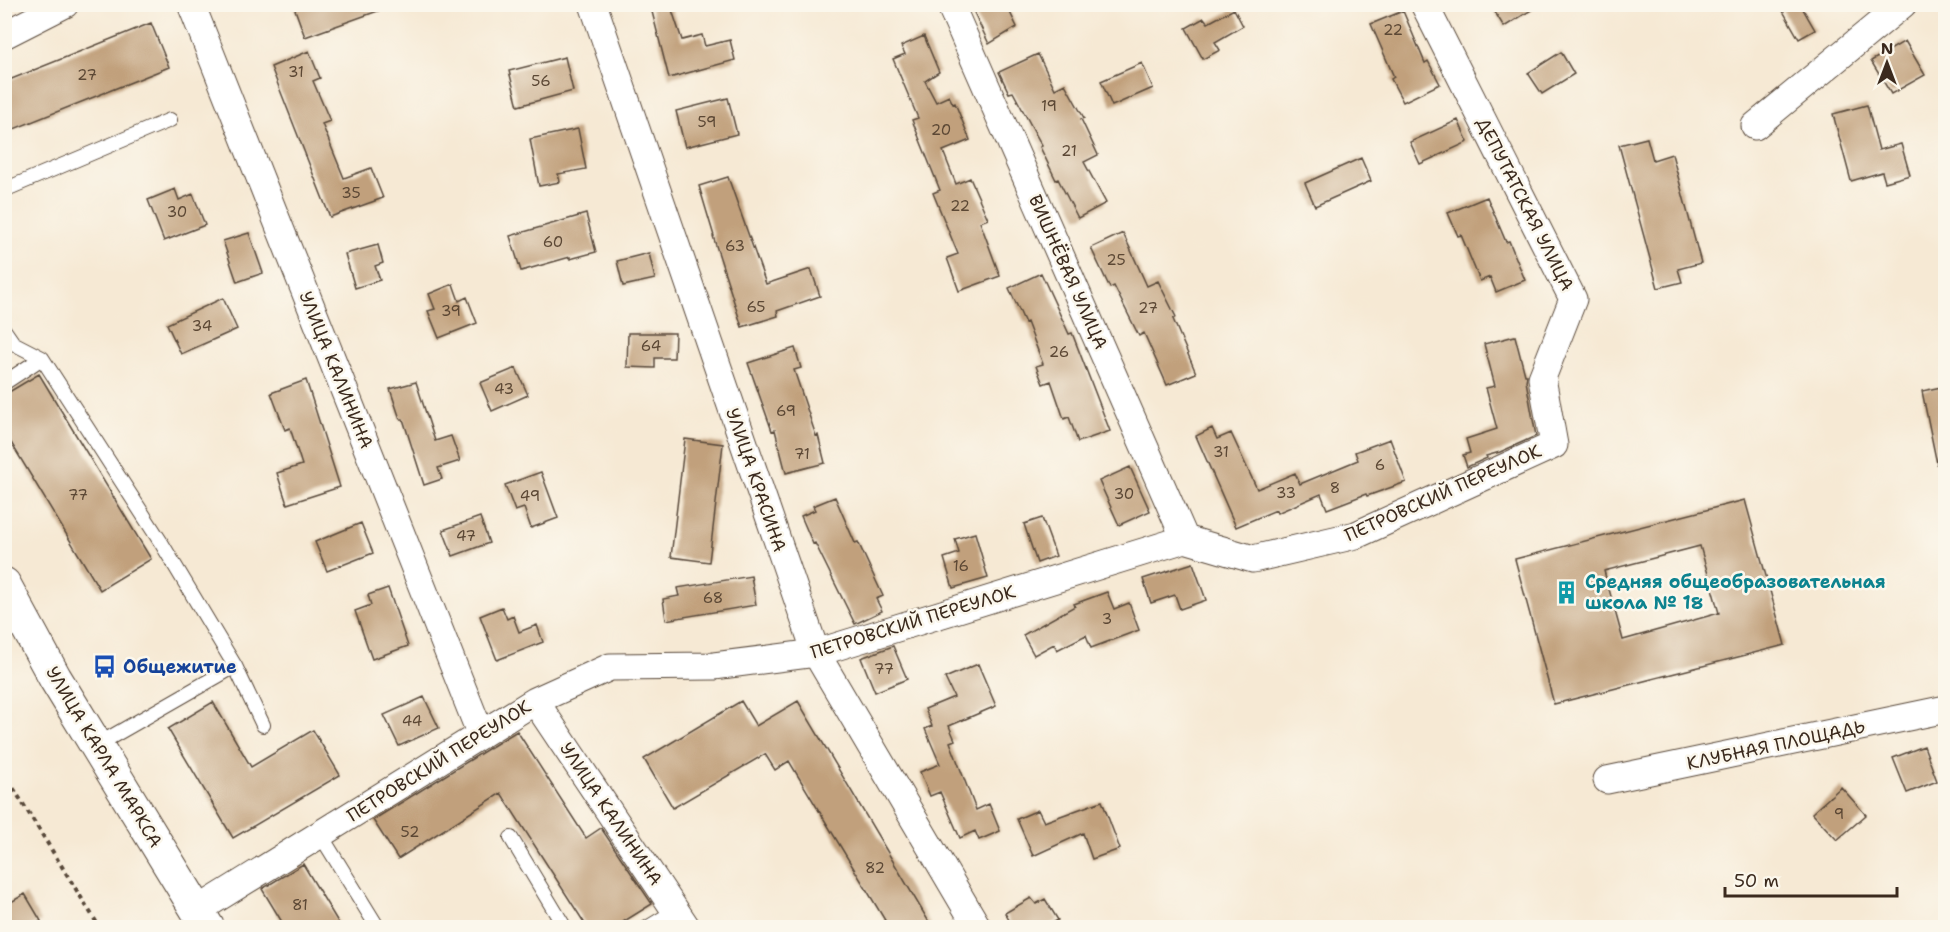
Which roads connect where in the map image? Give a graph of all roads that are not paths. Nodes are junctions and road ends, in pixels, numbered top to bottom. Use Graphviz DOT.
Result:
graph roads {
  1 [pos="66,4"];
  2 [pos="191,4"];
  3 [pos="593,4"];
  4 [pos="950,4"];
  5 [pos="1424,4"];
  6 [pos="1903,4"];
  7 [pos="4,35"];
  8 [pos="170,120"];
  9 [pos="1755,126"];
  10 [pos="4,190"];
  11 [pos="4,330"];
  12 [pos="42,358"];
  13 [pos="4,383"];
  14 [pos="1554,445"];
  15 [pos="1185,539"];
  16 [pos="4,584"];
  17 [pos="816,653"];
  18 [pos="235,666"];
  19 [pos="535,701"];
  20 [pos="1946,709"];
  21 [pos="263,725"];
  22 [pos="481,735"];
  23 [pos="97,745"];
  24 [pos="1606,780"];
  25 [pos="320,834"];
  26 [pos="511,838"];
  27 [pos="203,919"];
  28 [pos="681,919"];
  29 [pos="378,927"];
  30 [pos="565,927"];
  31 [pos="647,927"];
  32 [pos="978,927"];
  1 -- 7 [label="street"];
  2 -- 22 [label="street, УЛИЦА КАЛИНИНА"];
  3 -- 17 [label="street, УЛИЦА КРАСИНА"];
  4 -- 15 [label="street, ВИШНЁВАЯ УЛИЦА"];
  5 -- 14 [label="street, ДЕПУТАТСКАЯ УЛИЦА"];
  6 -- 9 [label="street"];
  8 -- 10 [label="lane"];
  11 -- 12 [label="lane"];
  12 -- 13 [label="lane"];
  12 -- 18 [label="lane"];
  14 -- 15 [label="street, ПЕТРОВСКИЙ ПЕРЕУЛОК"];
  15 -- 17 [label="street, ПЕТРОВСКИЙ ПЕРЕУЛОК"];
  16 -- 23 [label="street, УЛИЦА КАРЛА МАРКСА"];
  17 -- 19 [label="street, ПЕТРОВСКИЙ ПЕРЕУЛОК"];
  17 -- 32 [label="street, УЛИЦА КРАСИНА"];
  18 -- 21 [label="lane"];
  18 -- 23 [label="lane"];
  19 -- 22 [label="street, ПЕТРОВСКИЙ ПЕРЕУЛОК"];
  19 -- 28 [label="street, УЛИЦА КАЛИНИНА"];
  20 -- 24 [label="street, КЛУБНАЯ ПЛОЩАДЬ"];
  22 -- 25 [label="street, ПЕТРОВСКИЙ ПЕРЕУЛОК"];
  23 -- 27 [label="street, УЛИЦА КАРЛА МАРКСА"];
  25 -- 27 [label="street, ПЕТРОВСКИЙ ПЕРЕУЛОК"];
  25 -- 29 [label="lane"];
  26 -- 30 [label="lane"];
  28 -- 31 [label="lane"];
}
